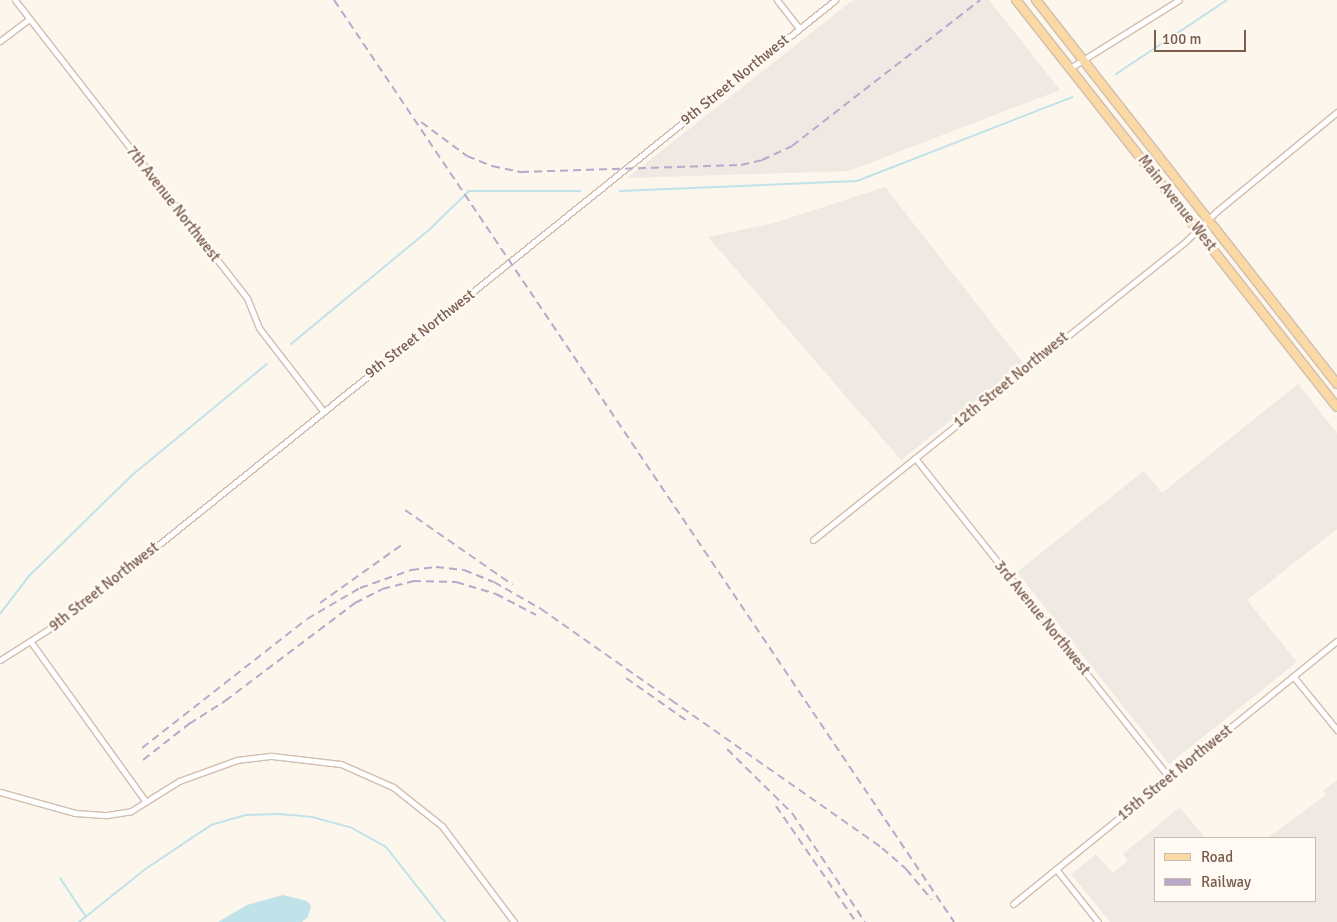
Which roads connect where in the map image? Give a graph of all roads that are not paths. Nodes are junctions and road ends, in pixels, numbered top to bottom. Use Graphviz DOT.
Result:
graph roads {
  1 [pos="15,0"];
  2 [pos="777,0"];
  3 [pos="835,0"];
  4 [pos="1016,0"];
  5 [pos="1036,0"];
  6 [pos="1179,0"];
  7 [pos="30,19"];
  8 [pos="799,28"];
  9 [pos="0,42"];
  10 [pos="1082,60"];
  11 [pos="1070,68"];
  12 [pos="1337,112"];
  13 [pos="1208,220"];
  14 [pos="1198,230"];
  15 [pos="1337,384"];
  16 [pos="1337,408"];
  17 [pos="324,412"];
  18 [pos="914,458"];
  19 [pos="813,540"];
  20 [pos="1337,641"];
  21 [pos="31,642"];
  22 [pos="0,660"];
  23 [pos="1293,676"];
  24 [pos="1337,730"];
  25 [pos="1169,777"];
  26 [pos="0,792"];
  27 [pos="146,802"];
  28 [pos="1056,869"];
  29 [pos="1013,904"];
  30 [pos="514,922"];
  31 [pos="1098,922"];
  1 -- 7 [label="street, 7th Avenue Northwest"];
  2 -- 8 [label="street"];
  3 -- 8 [label="street, 9th Street Northwest"];
  4 -- 11 [label="main road, Main Avenue West"];
  5 -- 10 [label="main road, Main Avenue West"];
  6 -- 10 [label="street"];
  7 -- 9 [label="street"];
  7 -- 17 [label="street, 7th Avenue Northwest"];
  8 -- 17 [label="street, 9th Street Northwest"];
  10 -- 11 [label="street"];
  10 -- 13 [label="main road, Main Avenue West"];
  11 -- 14 [label="main road, Main Avenue West"];
  12 -- 13 [label="street, 12th Street Northwest"];
  13 -- 14 [label="street, 12th Street Northwest"];
  13 -- 15 [label="main road, Main Avenue West"];
  14 -- 16 [label="main road, Main Avenue West"];
  14 -- 18 [label="street, 12th Street Northwest"];
  17 -- 21 [label="street, 9th Street Northwest"];
  18 -- 19 [label="street, 12th Street Northwest"];
  18 -- 25 [label="street, 3rd Avenue Northwest"];
  20 -- 23 [label="street, 15th Street Northwest"];
  21 -- 22 [label="street, 9th Street Northwest"];
  21 -- 27 [label="street"];
  23 -- 24 [label="street"];
  23 -- 25 [label="street, 15th Street Northwest"];
  25 -- 28 [label="street, 15th Street Northwest"];
  26 -- 27 [label="street"];
  27 -- 30 [label="street"];
  28 -- 29 [label="street, 15th Street Northwest"];
  28 -- 31 [label="street"];
}
